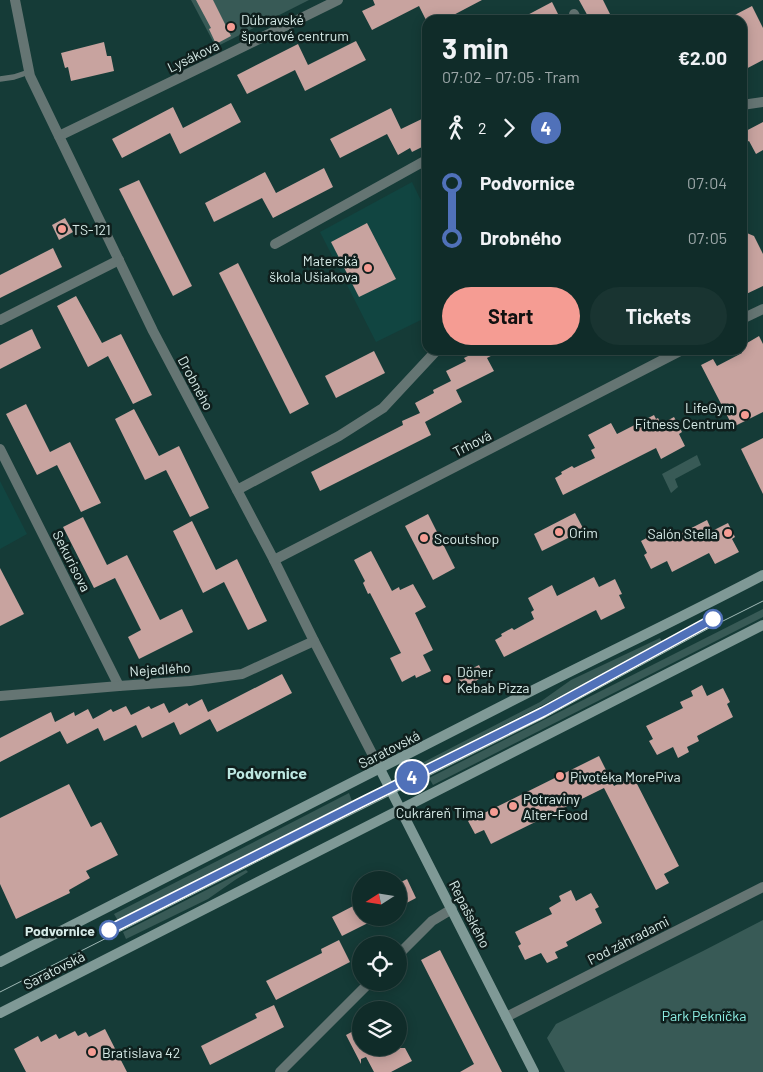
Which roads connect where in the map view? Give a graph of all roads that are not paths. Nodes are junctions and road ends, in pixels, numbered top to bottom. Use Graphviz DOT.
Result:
graph roads {
  1 [pos="15,0"];
  2 [pos="338,0"];
  3 [pos="29,72"];
  4 [pos="0,79"];
  5 [pos="763,102"];
  6 [pos="747,104"];
  7 [pos="59,136"];
  8 [pos="422,162"];
  9 [pos="275,244"];
  10 [pos="119,260"];
  11 [pos="763,309"];
  12 [pos="747,317"];
  13 [pos="0,320"];
  14 [pos="432,355"];
  15 [pos="672,355"];
  16 [pos="0,450"];
  17 [pos="237,490"];
  18 [pos="274,560"];
  19 [pos="763,575"];
  20 [pos="763,625"];
  21 [pos="314,641"];
  22 [pos="119,686"];
  23 [pos="0,696"];
  24 [pos="380,769"];
  25 [pos="400,809"];
  26 [pos="763,887"];
  27 [pos="452,910"];
  28 [pos="407,946"];
  29 [pos="0,962"];
  30 [pos="361,991"];
  31 [pos="0,1013"];
  32 [pos="506,1017"];
  33 [pos="280,1072"];
  34 [pos="534,1072"];
  1 -- 3 [label="street, Drobného"];
  2 -- 7 [label="street, Lysákova"];
  3 -- 4 [label="lane"];
  3 -- 7 [label="street, Drobného"];
  5 -- 6 [label="street"];
  7 -- 10 [label="street, Drobného"];
  8 -- 9 [label="street"];
  10 -- 13 [label="street"];
  10 -- 17 [label="street, Drobného"];
  11 -- 12 [label="street"];
  14 -- 17 [label="street"];
  15 -- 18 [label="street, Trhová"];
  16 -- 22 [label="street, Sekurisova"];
  17 -- 18 [label="street, Drobného"];
  18 -- 21 [label="street, Drobného"];
  19 -- 24 [label="main road, Saratovská"];
  20 -- 25 [label="main road, Saratovská"];
  21 -- 22 [label="street, Nejedlého"];
  21 -- 24 [label="street, Drobného"];
  22 -- 23 [label="street, Nejedlého"];
  24 -- 25 [label="main road, Repašského"];
  24 -- 29 [label="main road, Saratovská"];
  25 -- 27 [label="main road, Repašského"];
  25 -- 31 [label="main road, Saratovská"];
  26 -- 32 [label="street, Pod záhradami"];
  27 -- 28 [label="street"];
  27 -- 32 [label="main road, Repašského"];
  30 -- 33 [label="street"];
  32 -- 34 [label="main road, Repašského"];
}
